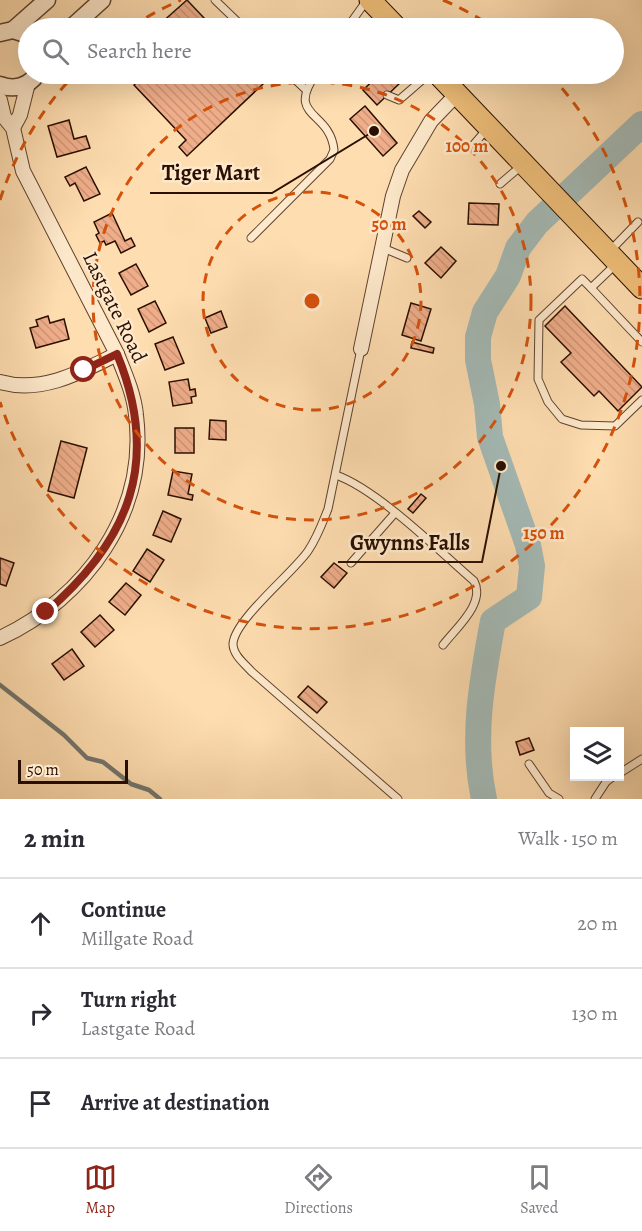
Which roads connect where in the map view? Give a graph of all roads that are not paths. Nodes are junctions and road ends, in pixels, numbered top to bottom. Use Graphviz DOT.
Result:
graph roads {
  1 [pos="47,0"];
  2 [pos="102,0"];
  3 [pos="215,0"];
  4 [pos="368,0"];
  5 [pos="29,18"];
  6 [pos="82,18"];
  7 [pos="234,18"];
  8 [pos="354,18"];
  9 [pos="387,18"];
  10 [pos="21,84"];
  11 [pos="30,84"];
  12 [pos="300,84"];
  13 [pos="309,84"];
  14 [pos="417,84"];
  15 [pos="448,84"];
  16 [pos="0,85"];
  17 [pos="305,89"];
  18 [pos="387,94"];
  19 [pos="457,94"];
  20 [pos="0,100"];
  21 [pos="489,127"];
  22 [pos="14,128"];
  23 [pos="474,144"];
  24 [pos="524,163"];
  25 [pos="500,184"];
  26 [pos="638,222"];
  27 [pos="251,238"];
  28 [pos="383,248"];
  29 [pos="407,258"];
  30 [pos="613,258"];
  31 [pos="591,288"];
  32 [pos="642,288"];
  33 [pos="642,342"];
  34 [pos="361,349"];
  35 [pos="117,354"];
  36 [pos="0,382"];
  37 [pos="642,400"];
  38 [pos="336,476"];
  39 [pos="395,513"];
  40 [pos="351,563"];
  41 [pos="0,638"];
  42 [pos="443,645"];
  43 [pos="642,759"];
  44 [pos="529,764"];
  45 [pos="624,770"];
  46 [pos="608,781"];
  47 [pos="398,799"];
  48 [pos="559,799"];
  49 [pos="595,799"];
  1 -- 5 [label="street"];
  2 -- 6 [label="street"];
  3 -- 7 [label="lane"];
  4 -- 8 [label="lane"];
  4 -- 9 [label="main road"];
  10 -- 16 [label="street"];
  11 -- 22 [label="street"];
  12 -- 17 [label="lane"];
  13 -- 17 [label="lane"];
  14 -- 18 [label="lane"];
  15 -- 19 [label="main road"];
  17 -- 27 [label="lane"];
  19 -- 21 [label="main road"];
  19 -- 28 [label="street"];
  20 -- 22 [label="street, Lastgate Road"];
  21 -- 23 [label="lane"];
  21 -- 24 [label="main road"];
  22 -- 35 [label="street, Lastgate Road"];
  24 -- 25 [label="lane"];
  24 -- 30 [label="main road"];
  26 -- 30 [label="lane"];
  28 -- 29 [label="lane"];
  28 -- 34 [label="street"];
  30 -- 31 [label="lane"];
  30 -- 32 [label="main road"];
  31 -- 33 [label="lane"];
  31 -- 37 [label="lane"];
  34 -- 38 [label="lane"];
  35 -- 36 [label="street"];
  35 -- 41 [label="street, Lastgate Road"];
  38 -- 39 [label="lane"];
  38 -- 47 [label="lane"];
  39 -- 40 [label="lane"];
  39 -- 42 [label="lane"];
  43 -- 45 [label="lane"];
  44 -- 48 [label="lane"];
  46 -- 49 [label="lane"];
}
